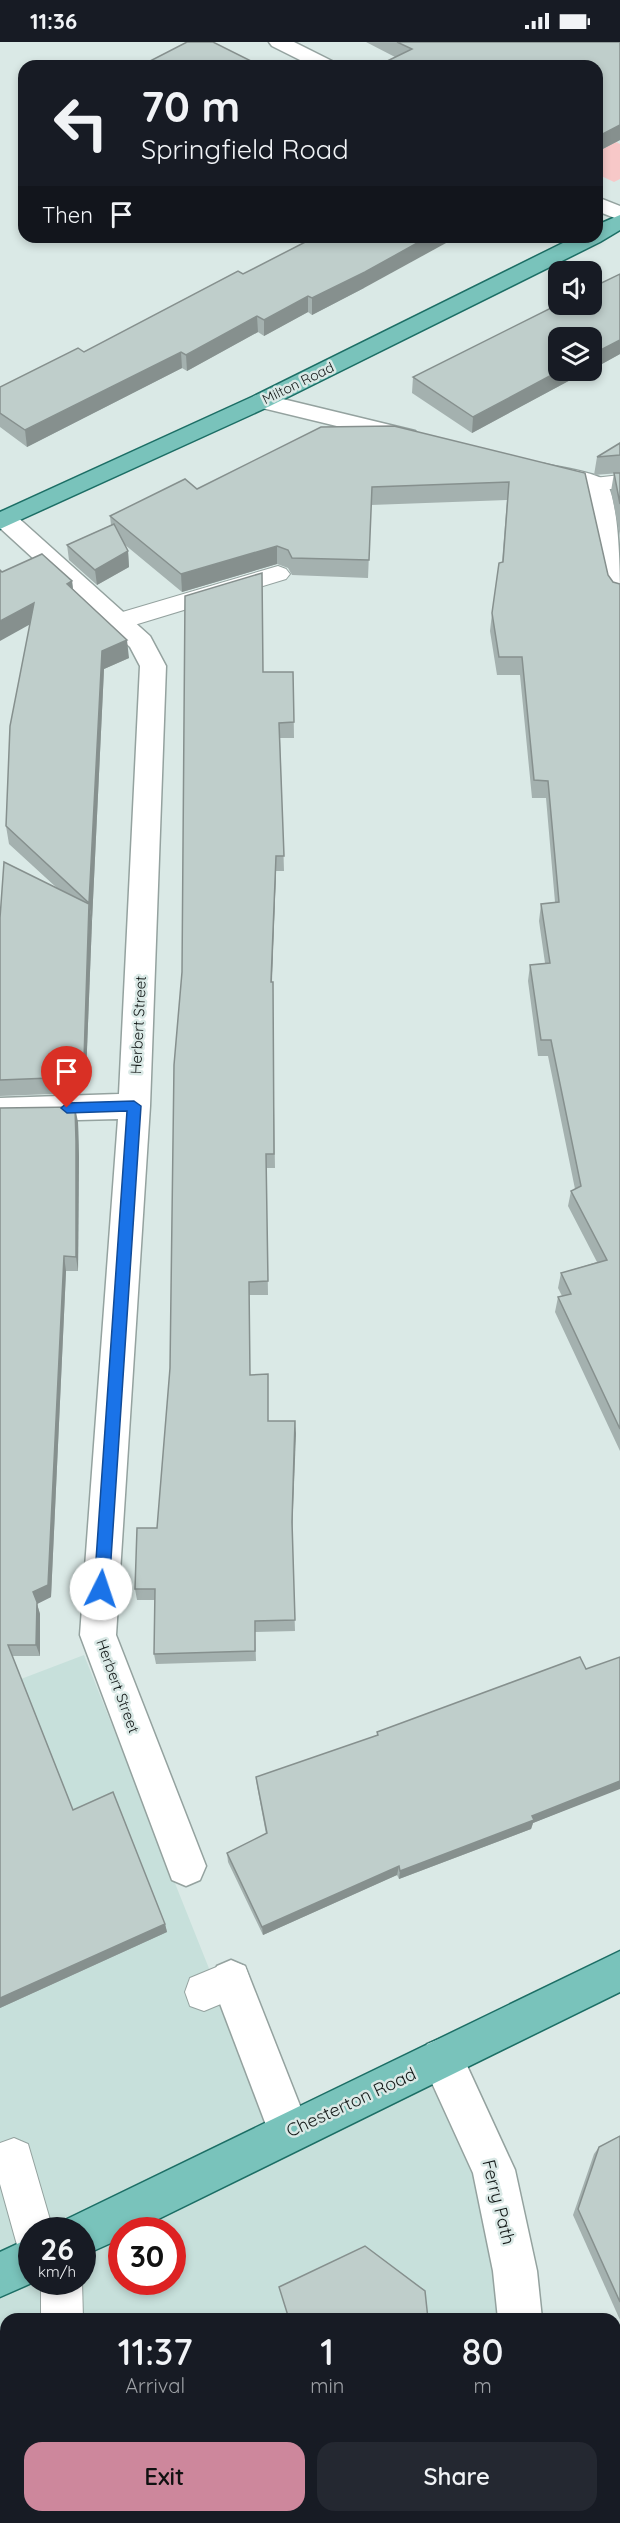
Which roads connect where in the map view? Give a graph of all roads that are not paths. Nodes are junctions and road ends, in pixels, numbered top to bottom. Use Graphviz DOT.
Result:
graph roads {
  1 [pos="279,42"];
  2 [pos="315,60"];
  3 [pos="603,206"];
  4 [pos="620,214"];
  5 [pos="620,221"];
  6 [pos="603,231"];
  7 [pos="580,243"];
  8 [pos="262,401"];
  9 [pos="434,443"];
  10 [pos="525,466"];
  11 [pos="620,483"];
  12 [pos="594,484"];
  13 [pos="2,520"];
  14 [pos="278,574"];
  15 [pos="620,592"];
  16 [pos="118,621"];
  17 [pos="134,1106"];
  18 [pos="0,1110"];
  19 [pos="186,1866"];
  20 [pos="620,1971"];
  21 [pos="217,1986"];
  22 [pos="442,2059"];
  23 [pos="289,2131"];
  24 [pos="14,2158"];
  25 [pos="29,2217"];
  26 [pos="96,2227"];
  27 [pos="18,2266"];
  28 [pos="0,2276"];
  29 [pos="62,2295"];
  30 [pos="62,2313"];
  31 [pos="519,2313"];
  1 -- 2 [label="street"];
  3 -- 4 [label="street"];
  5 -- 6 [label="main road"];
  7 -- 8 [label="main road, Milton Road"];
  8 -- 9 [label="street"];
  8 -- 13 [label="main road, Milton Road"];
  10 -- 12 [label="street"];
  11 -- 12 [label="lane"];
  12 -- 15 [label="street"];
  13 -- 16 [label="street, Herbert Street"];
  14 -- 16 [label="lane"];
  16 -- 17 [label="street, Herbert Street"];
  17 -- 18 [label="street"];
  17 -- 19 [label="street, Herbert Street"];
  20 -- 22 [label="main road, Chesterton Road"];
  21 -- 23 [label="street"];
  22 -- 23 [label="main road, Chesterton Road"];
  22 -- 31 [label="street, Ferry Path"];
  23 -- 26 [label="main road, Chesterton Road"];
  24 -- 25 [label="lane"];
  27 -- 28 [label="main road"];
  29 -- 30 [label="lane"];
}
